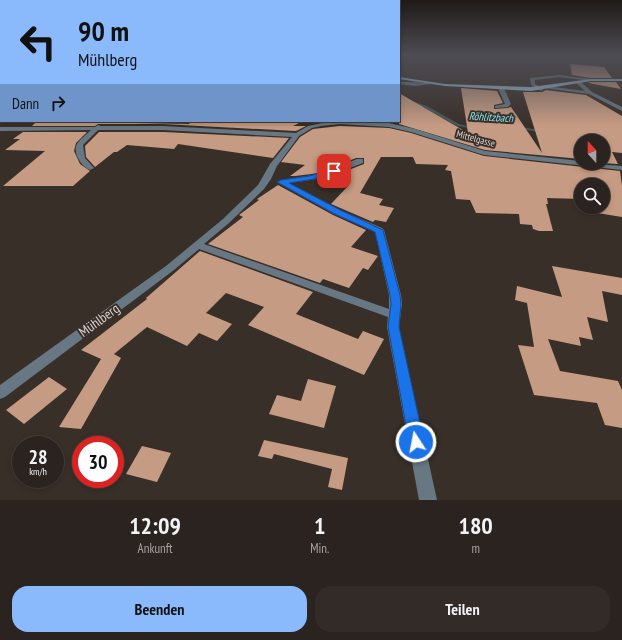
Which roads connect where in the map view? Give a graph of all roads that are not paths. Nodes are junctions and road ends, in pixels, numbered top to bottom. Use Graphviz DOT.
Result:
graph roads {
  1 [pos="406,79"];
  2 [pos="532,79"];
  3 [pos="587,79"];
  4 [pos="592,80"];
  5 [pos="622,80"];
  6 [pos="578,82"];
  7 [pos="400,83"];
  8 [pos="430,84"];
  9 [pos="501,88"];
  10 [pos="543,88"];
  11 [pos="590,93"];
  12 [pos="497,107"];
  13 [pos="622,109"];
  14 [pos="105,122"];
  15 [pos="327,122"];
  16 [pos="97,128"];
  17 [pos="0,129"];
  18 [pos="297,135"];
  19 [pos="360,161"];
  20 [pos="90,168"];
  21 [pos="622,168"];
  22 [pos="267,179"];
  23 [pos="281,182"];
  24 [pos="197,245"];
  25 [pos="394,315"];
  26 [pos="0,393"];
  27 [pos="428,500"];
  1 -- 8 [label="main road"];
  2 -- 10 [label="street"];
  3 -- 4 [label="street"];
  4 -- 5 [label="main road"];
  4 -- 6 [label="main road"];
  6 -- 10 [label="main road"];
  6 -- 11 [label="street"];
  7 -- 8 [label="street"];
  8 -- 9 [label="main road"];
  9 -- 10 [label="main road"];
  9 -- 12 [label="street"];
  10 -- 11 [label="street"];
  11 -- 13 [label="street"];
  14 -- 16 [label="street"];
  15 -- 18 [label="street, Mühlberg"];
  15 -- 21 [label="street, Mittelgasse"];
  16 -- 17 [label="street"];
  16 -- 18 [label="street"];
  16 -- 20 [label="street"];
  18 -- 22 [label="street, Mühlberg"];
  19 -- 23 [label="street"];
  22 -- 23 [label="street"];
  22 -- 24 [label="street, Mühlberg"];
  23 -- 25 [label="street"];
  24 -- 25 [label="street"];
  24 -- 26 [label="street, Mühlberg"];
  25 -- 27 [label="street"];
}
